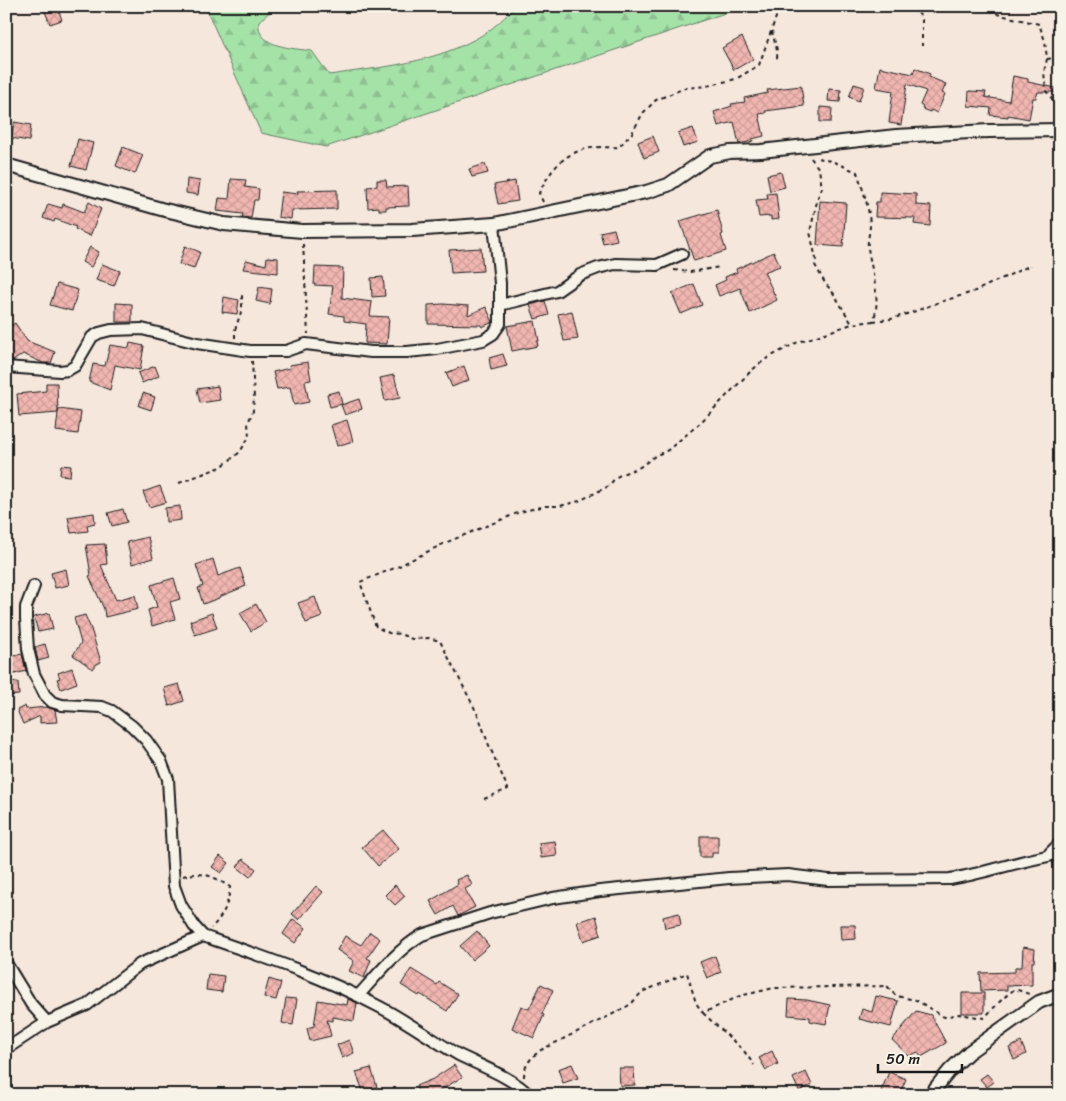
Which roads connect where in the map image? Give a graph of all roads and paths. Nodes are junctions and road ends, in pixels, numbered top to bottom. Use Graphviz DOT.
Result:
graph roads {
  1 [pos="780,6"];
  2 [pos="913,6"];
  3 [pos="982,6"];
  4 [pos="772,31"];
  5 [pos="922,46"];
  6 [pos="1060,55"];
  7 [pos="1047,59"];
  8 [pos="777,60"];
  9 [pos="1060,119"];
  10 [pos="1060,130"];
  11 [pos="6,165"];
  12 [pos="546,214"];
  13 [pos="494,224"];
  14 [pos="302,231"];
  15 [pos="682,254"];
  16 [pos="1031,264"];
  17 [pos="657,265"];
  18 [pos="720,267"];
  19 [pos="242,292"];
  20 [pos="500,304"];
  21 [pos="873,321"];
  22 [pos="852,324"];
  23 [pos="306,344"];
  24 [pos="225,348"];
  25 [pos="250,351"];
  26 [pos="6,367"];
  27 [pos="179,483"];
  28 [pos="34,586"];
  29 [pos="484,800"];
  30 [pos="1060,844"];
  31 [pos="1060,854"];
  32 [pos="1048,855"];
  33 [pos="174,886"];
  34 [pos="203,936"];
  35 [pos="6,963"];
  36 [pos="1060,994"];
  37 [pos="358,996"];
  38 [pos="1039,1002"];
  39 [pos="703,1013"];
  40 [pos="47,1022"];
  41 [pos="6,1049"];
  42 [pos="754,1065"];
  43 [pos="527,1092"];
  44 [pos="930,1095"];
  1 -- 4 [label="path"];
  2 -- 5 [label="path"];
  3 -- 7 [label="path"];
  4 -- 8 [label="path"];
  4 -- 12 [label="path"];
  6 -- 7 [label="path"];
  7 -- 9 [label="path"];
  10 -- 12 [label="street"];
  11 -- 14 [label="street"];
  12 -- 13 [label="street"];
  13 -- 14 [label="street"];
  13 -- 20 [label="street"];
  14 -- 23 [label="path"];
  15 -- 17 [label="street"];
  16 -- 21 [label="path"];
  17 -- 18 [label="path"];
  17 -- 20 [label="street"];
  19 -- 24 [label="path"];
  20 -- 23 [label="street"];
  21 -- 22 [label="path"];
  21 -- 22 [label="path"];
  22 -- 29 [label="path"];
  23 -- 25 [label="street"];
  24 -- 25 [label="street"];
  24 -- 26 [label="street"];
  25 -- 27 [label="path"];
  28 -- 33 [label="street"];
  30 -- 32 [label="street"];
  31 -- 32 [label="street"];
  32 -- 37 [label="street"];
  33 -- 34 [label="street"];
  33 -- 34 [label="path"];
  34 -- 37 [label="street"];
  34 -- 40 [label="street"];
  35 -- 40 [label="street"];
  36 -- 38 [label="street"];
  37 -- 43 [label="street"];
  38 -- 39 [label="path"];
  38 -- 44 [label="street"];
  39 -- 42 [label="path"];
  39 -- 43 [label="path"];
  40 -- 41 [label="street"];
}
